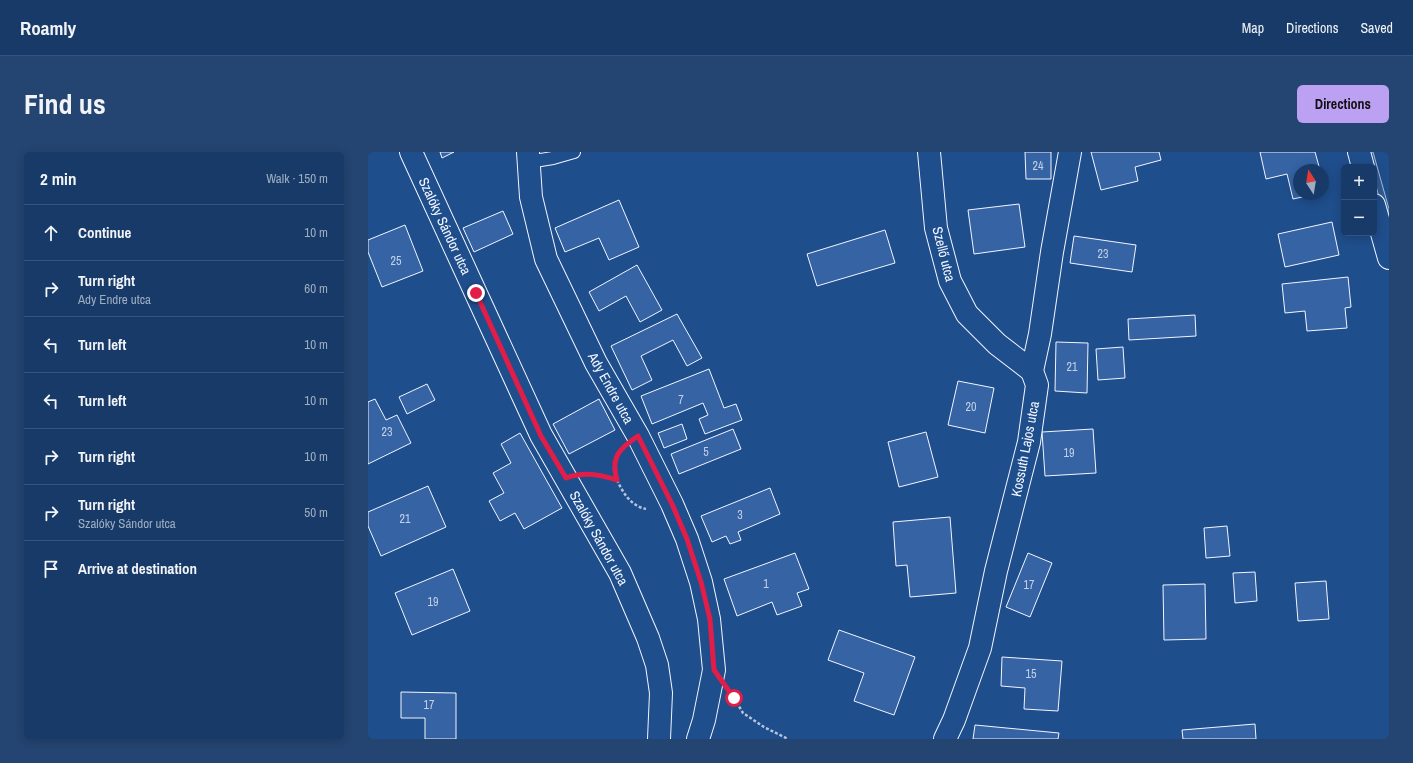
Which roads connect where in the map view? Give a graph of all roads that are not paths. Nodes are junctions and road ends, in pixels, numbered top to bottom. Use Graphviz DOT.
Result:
graph roads {
  1 [pos="411,152"];
  2 [pos="574,152"];
  3 [pos="929,152"];
  4 [pos="1070,152"];
  5 [pos="1359,152"];
  6 [pos="528,157"];
  7 [pos="1362,164"];
  8 [pos="1377,216"];
  9 [pos="1389,258"];
  10 [pos="1032,371"];
  11 [pos="659,739"];
  12 [pos="698,739"];
  13 [pos="945,739"];
  1 -- 11 [label="street, Szalóky Sándor utca"];
  2 -- 6 [label="lane"];
  3 -- 10 [label="street, Szellő utca"];
  4 -- 10 [label="street, Kossuth Lajos utca"];
  5 -- 7 [label="street"];
  6 -- 12 [label="street, Ady Endre utca"];
  8 -- 9 [label="street"];
  10 -- 13 [label="street, Kossuth Lajos utca"];
}
